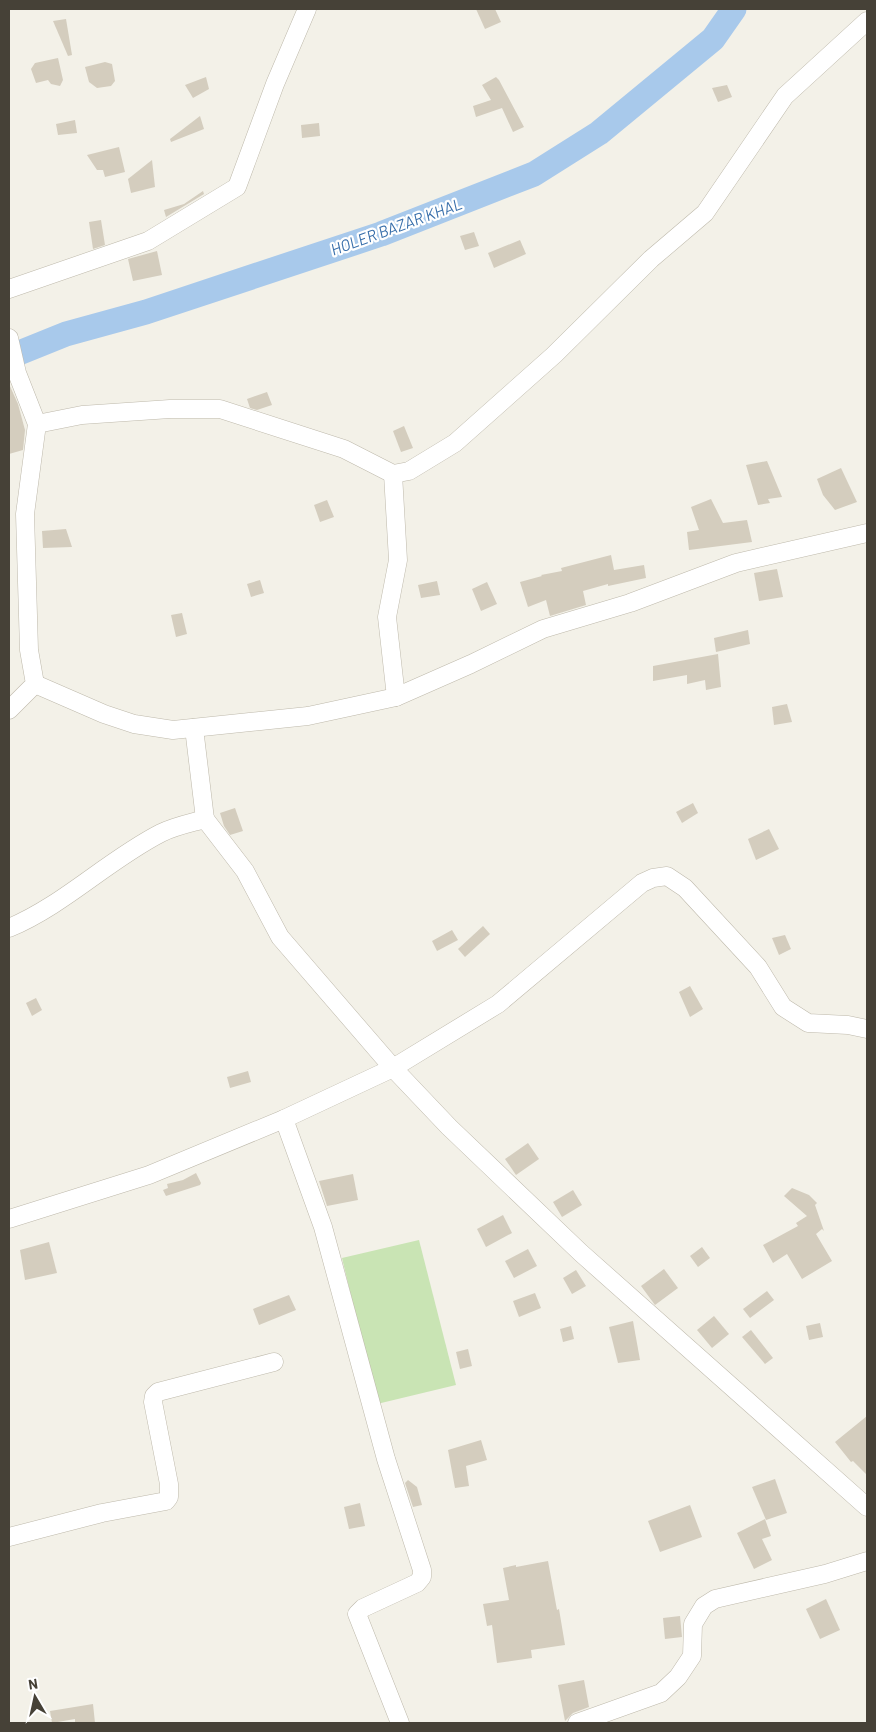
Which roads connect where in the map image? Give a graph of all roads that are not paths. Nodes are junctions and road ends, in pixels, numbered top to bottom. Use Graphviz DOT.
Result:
graph roads {
  1 [pos="307,9"];
  2 [pos="867,21"];
  3 [pos="9,289"];
  4 [pos="9,338"];
  5 [pos="37,424"];
  6 [pos="393,474"];
  7 [pos="867,534"];
  8 [pos="35,684"];
  9 [pos="396,697"];
  10 [pos="9,710"];
  11 [pos="194,728"];
  12 [pos="205,819"];
  13 [pos="9,928"];
  14 [pos="867,1029"];
  15 [pos="392,1068"];
  16 [pos="284,1119"];
  17 [pos="9,1219"];
  18 [pos="274,1362"];
  19 [pos="867,1508"];
  20 [pos="9,1537"];
  21 [pos="867,1561"];
  22 [pos="400,1723"];
  23 [pos="576,1723"];
  1 -- 3 [label="street"];
  2 -- 6 [label="street"];
  4 -- 5 [label="street"];
  5 -- 6 [label="street"];
  5 -- 8 [label="street"];
  6 -- 9 [label="street"];
  7 -- 9 [label="street"];
  8 -- 10 [label="street"];
  8 -- 11 [label="street"];
  9 -- 11 [label="street"];
  11 -- 12 [label="street"];
  12 -- 13 [label="street"];
  12 -- 15 [label="street"];
  14 -- 15 [label="street"];
  15 -- 16 [label="street"];
  15 -- 19 [label="street"];
  16 -- 17 [label="street"];
  16 -- 22 [label="street"];
  18 -- 20 [label="street"];
  21 -- 23 [label="street"];
}
